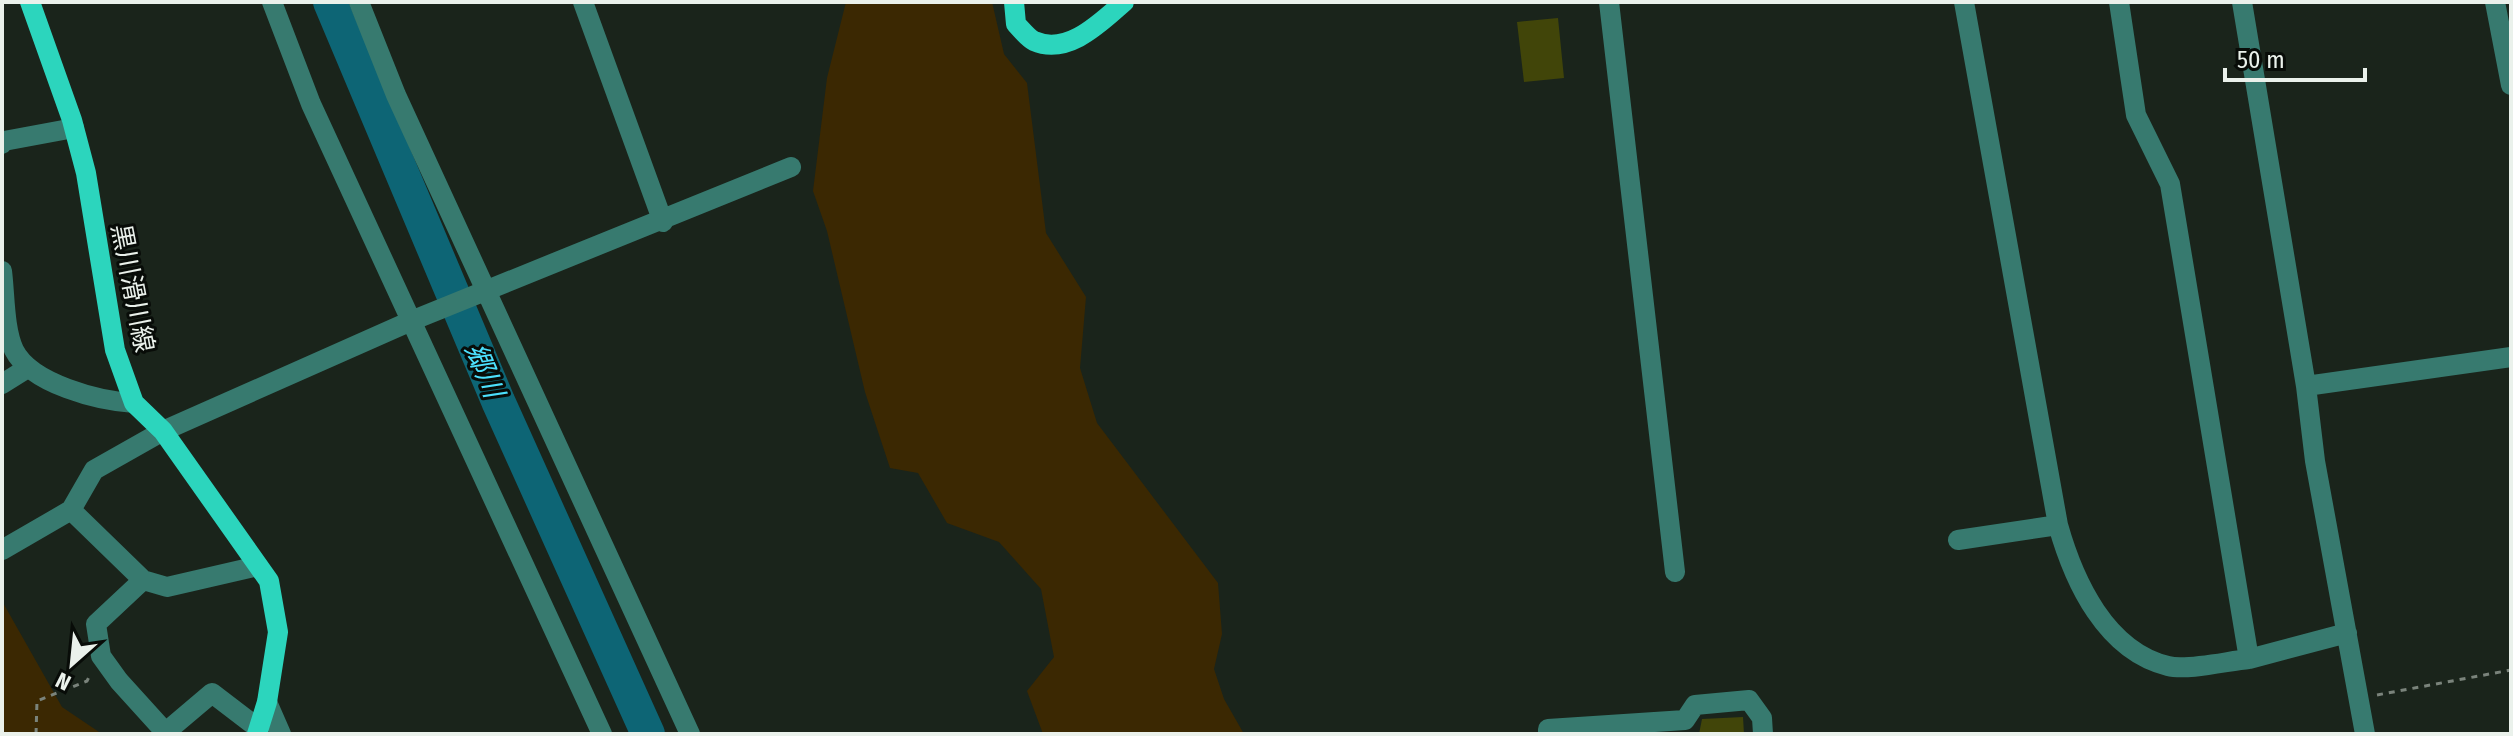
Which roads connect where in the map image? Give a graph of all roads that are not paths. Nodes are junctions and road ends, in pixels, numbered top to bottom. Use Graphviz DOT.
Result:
graph roads {
  1 [pos="30,2"];
  2 [pos="272,2"];
  3 [pos="359,2"];
  4 [pos="583,2"];
  5 [pos="1014,2"];
  6 [pos="1124,2"];
  7 [pos="1609,2"];
  8 [pos="1964,2"];
  9 [pos="2119,2"];
  10 [pos="2242,2"];
  11 [pos="2495,2"];
  12 [pos="2511,85"];
  13 [pos="74,128"];
  14 [pos="3,141"];
  15 [pos="791,167"];
  16 [pos="663,222"];
  17 [pos="2,271"];
  18 [pos="486,291"];
  19 [pos="411,321"];
  20 [pos="2511,357"];
  21 [pos="26,369"];
  22 [pos="2,384"];
  23 [pos="2306,386"];
  24 [pos="134,403"];
  25 [pos="163,431"];
  26 [pos="71,510"];
  27 [pos="2058,525"];
  28 [pos="1958,540"];
  29 [pos="2,550"];
  30 [pos="258,566"];
  31 [pos="1675,572"];
  32 [pos="143,580"];
  33 [pos="2347,633"];
  34 [pos="2249,659"];
  35 [pos="267,702"];
  36 [pos="258,732"];
  37 [pos="166,733"];
  38 [pos="281,734"];
  39 [pos="602,734"];
  40 [pos="690,734"];
  41 [pos="1548,734"];
  42 [pos="1763,734"];
  43 [pos="2365,734"];
  1 -- 13 [label="main road, 黒川滑川線"];
  2 -- 19 [label="street"];
  3 -- 18 [label="street"];
  4 -- 16 [label="street"];
  5 -- 6 [label="main road"];
  7 -- 31 [label="street"];
  8 -- 27 [label="street"];
  9 -- 34 [label="street"];
  10 -- 23 [label="street"];
  11 -- 12 [label="street"];
  13 -- 14 [label="street"];
  13 -- 24 [label="main road, 黒川滑川線"];
  15 -- 16 [label="street"];
  16 -- 18 [label="street"];
  17 -- 21 [label="street"];
  18 -- 19 [label="street"];
  18 -- 40 [label="street"];
  19 -- 25 [label="street"];
  19 -- 39 [label="street"];
  20 -- 23 [label="street"];
  21 -- 22 [label="street"];
  21 -- 24 [label="street"];
  23 -- 33 [label="street"];
  24 -- 25 [label="main road, 黒川滑川線"];
  25 -- 26 [label="street"];
  25 -- 30 [label="main road, 黒川滑川線"];
  26 -- 29 [label="street"];
  26 -- 32 [label="street"];
  27 -- 28 [label="street"];
  27 -- 34 [label="street"];
  30 -- 32 [label="street"];
  30 -- 35 [label="main road, 黒川滑川線"];
  32 -- 37 [label="street"];
  33 -- 34 [label="street"];
  33 -- 43 [label="street"];
  35 -- 36 [label="main road, 黒川滑川線"];
  35 -- 38 [label="street"];
  36 -- 37 [label="street"];
  41 -- 42 [label="street"];
}
